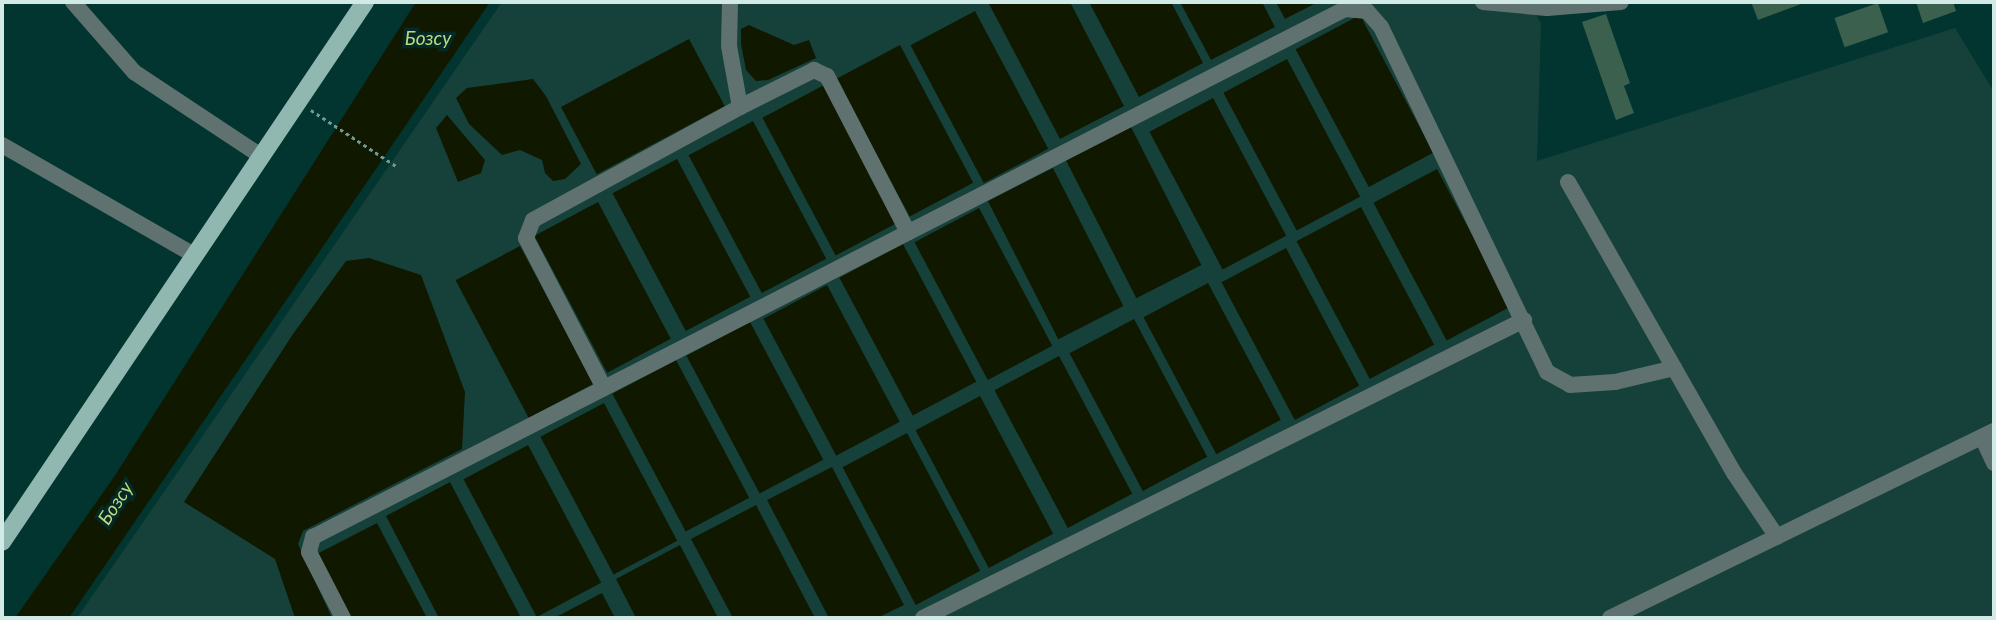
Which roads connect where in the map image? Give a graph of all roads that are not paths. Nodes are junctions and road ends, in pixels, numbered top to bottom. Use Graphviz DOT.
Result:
graph roads {
  1 [pos="73,2"];
  2 [pos="365,2"];
  3 [pos="730,2"];
  4 [pos="1483,2"];
  5 [pos="1621,2"];
  6 [pos="740,107"];
  7 [pos="2,145"];
  8 [pos="261,156"];
  9 [pos="1568,182"];
  10 [pos="908,232"];
  11 [pos="194,254"];
  12 [pos="1524,320"];
  13 [pos="1674,368"];
  14 [pos="604,388"];
  15 [pos="1988,434"];
  16 [pos="1994,463"];
  17 [pos="1777,537"];
  18 [pos="2,542"];
  19 [pos="343,618"];
  20 [pos="923,618"];
  21 [pos="1610,618"];
  1 -- 8 [label="street"];
  2 -- 8 [label="main road"];
  3 -- 6 [label="street"];
  4 -- 5 [label="street"];
  6 -- 10 [label="street"];
  6 -- 14 [label="street"];
  7 -- 11 [label="street"];
  8 -- 11 [label="main road"];
  9 -- 13 [label="street"];
  10 -- 12 [label="street"];
  10 -- 14 [label="street"];
  11 -- 18 [label="main road"];
  12 -- 13 [label="street"];
  12 -- 20 [label="street"];
  13 -- 17 [label="street"];
  14 -- 19 [label="street"];
  15 -- 16 [label="street"];
  15 -- 17 [label="street"];
  17 -- 21 [label="street"];
}
